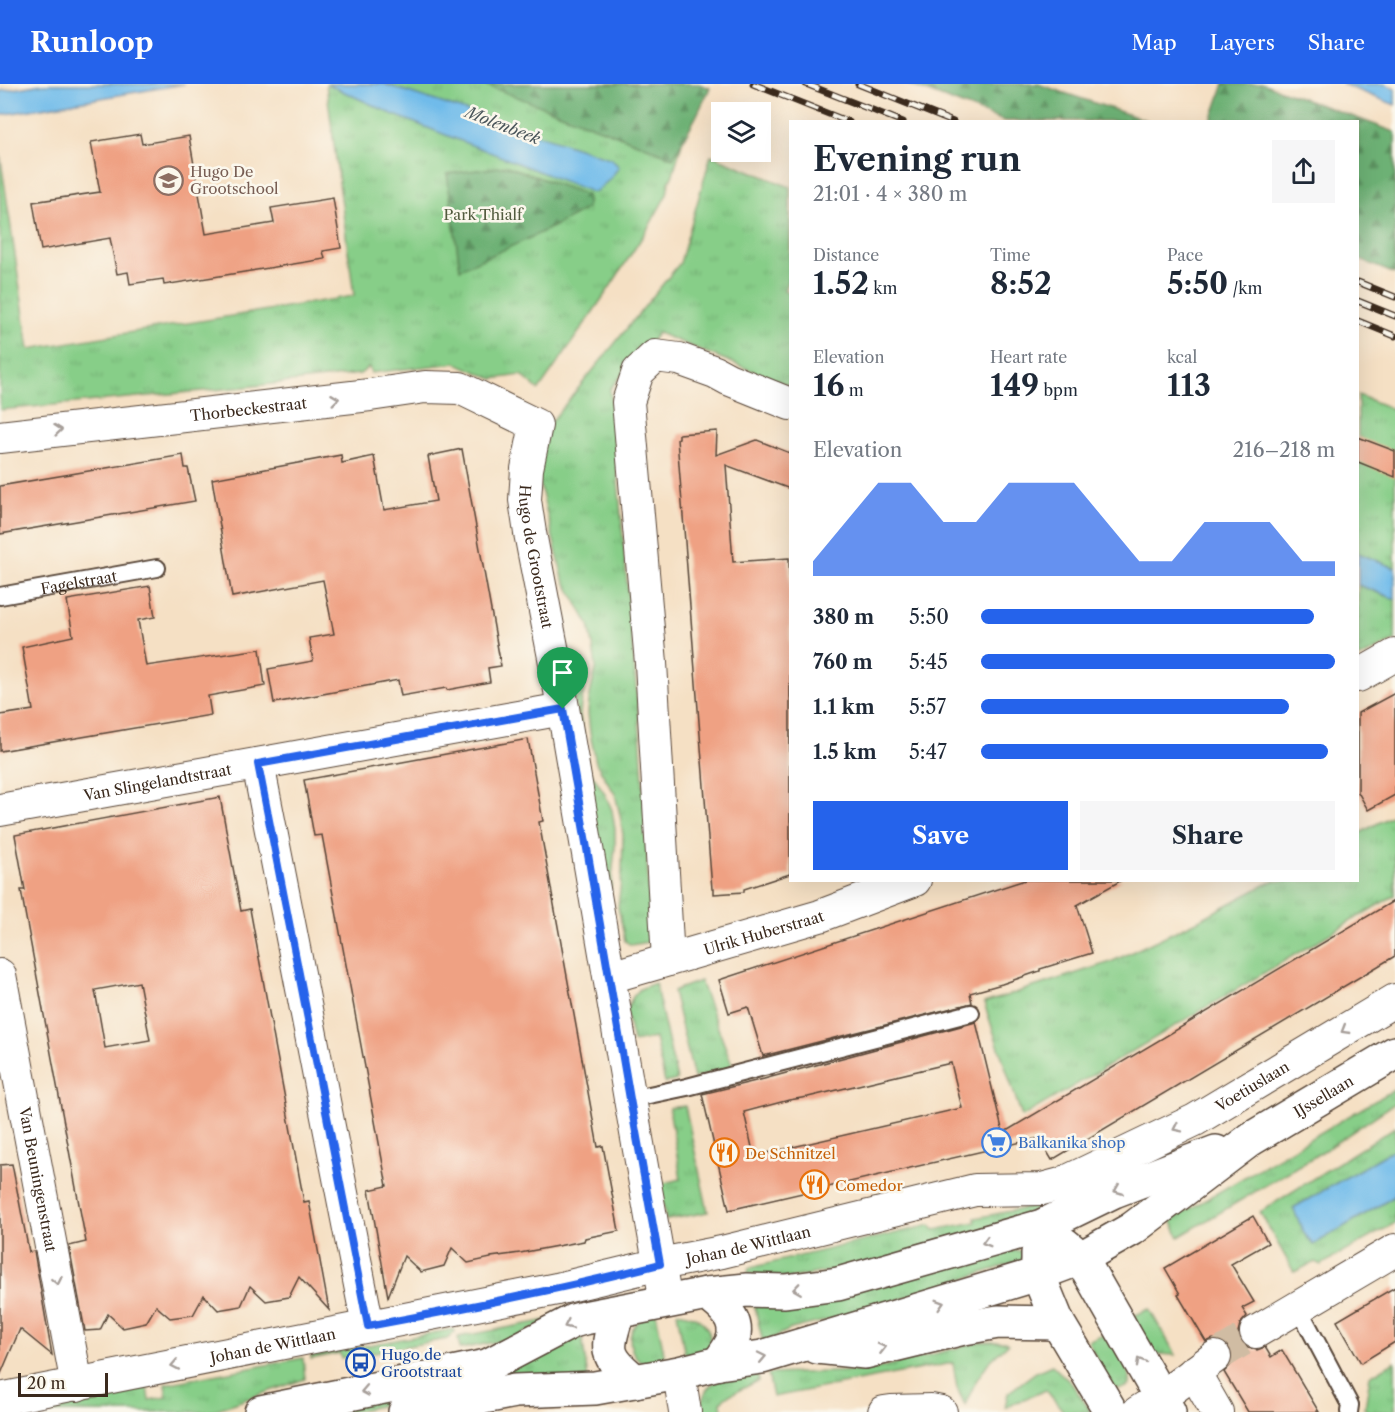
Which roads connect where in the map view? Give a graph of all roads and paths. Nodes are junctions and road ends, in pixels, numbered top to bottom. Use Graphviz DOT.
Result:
graph roads {
  1 [pos="494,404"];
  2 [pos="789,404"];
  3 [pos="0,437"];
  4 [pos="157,568"];
  5 [pos="0,596"];
  6 [pos="1395,655"];
  7 [pos="1359,675"];
  8 [pos="563,709"];
  9 [pos="258,764"];
  10 [pos="0,810"];
  11 [pos="910,882"];
  12 [pos="668,960"];
  13 [pos="0,975"];
  14 [pos="610,977"];
  15 [pos="1395,1000"];
  16 [pos="971,1012"];
  17 [pos="1395,1053"];
  18 [pos="630,1099"];
  19 [pos="1251,1139"];
  20 [pos="1103,1164"];
  21 [pos="1042,1226"];
  22 [pos="1395,1250"];
  23 [pos="1081,1258"];
  24 [pos="660,1264"];
  25 [pos="1038,1274"];
  26 [pos="707,1294"];
  27 [pos="667,1302"];
  28 [pos="1298,1307"];
  29 [pos="618,1312"];
  30 [pos="1058,1323"];
  31 [pos="368,1326"];
  32 [pos="1256,1332"];
  33 [pos="804,1345"];
  34 [pos="719,1363"];
  35 [pos="679,1373"];
  36 [pos="635,1381"];
  37 [pos="77,1385"];
  38 [pos="595,1388"];
  39 [pos="0,1399"];
  40 [pos="1156,1407"];
  41 [pos="261,1412"];
  42 [pos="405,1412"];
  43 [pos="478,1412"];
  44 [pos="685,1412"];
  45 [pos="884,1412"];
  46 [pos="941,1412"];
  47 [pos="1111,1412"];
  48 [pos="1216,1412"];
  49 [pos="1349,1412"];
  3 -- 1 [label="street, Thorbeckestraat, one-way"];
  1 -- 8 [label="street, Hugo de Grootstraat"];
  2 -- 12 [label="street"];
  4 -- 5 [label="lane, Fagelstraat"];
  6 -- 7 [label="street"];
  8 -- 9 [label="street, Van Slingelandtstraat"];
  8 -- 14 [label="street, Hugo de Grootstraat"];
  9 -- 10 [label="street, Van Slingelandtstraat"];
  9 -- 31 [label="street"];
  11 -- 12 [label="street, Ulrik Huberstraat"];
  12 -- 14 [label="street, Ulrik Huberstraat"];
  13 -- 37 [label="street, Van Beuningenstraat, one-way"];
  14 -- 18 [label="street, Hugo de Grootstraat"];
  15 -- 20 [label="street, Voetiuslaan, one-way"];
  16 -- 18 [label="lane"];
  17 -- 19 [label="main road, IJssellaan"];
  18 -- 24 [label="street, Hugo de Grootstraat"];
  19 -- 21 [label="main road, one-way"];
  19 -- 23 [label="main road"];
  20 -- 24 [label="street, Johan de Wittlaan"];
  21 -- 23 [label="main road"];
  21 -- 25 [label="main road"];
  21 -- 26 [label="main road, one-way"];
  22 -- 28 [label="street"];
  23 -- 25 [label="main road"];
  40 -- 23 [label="main road, one-way"];
  24 -- 27 [label="street, Hugo de Grootstraat"];
  24 -- 31 [label="street, Johan de Wittlaan"];
  25 -- 30 [label="main road"];
  33 -- 25 [label="main road, one-way"];
  26 -- 27 [label="main road"];
  26 -- 34 [label="main road"];
  27 -- 29 [label="main road"];
  28 -- 32 [label="street"];
  28 -- 49 [label="lane"];
  29 -- 36 [label="main road"];
  29 -- 41 [label="main road, one-way"];
  33 -- 30 [label="main road, one-way"];
  30 -- 47 [label="main road"];
  31 -- 37 [label="street, Johan de Wittlaan, one-way"];
  34 -- 33 [label="main road, one-way"];
  34 -- 35 [label="main road"];
  35 -- 36 [label="main road"];
  35 -- 44 [label="street"];
  36 -- 38 [label="main road"];
  37 -- 39 [label="street, Johan de Wittlaan"];
  38 -- 42 [label="main road"];
  38 -- 43 [label="lane"];
  40 -- 48 [label="street"];
  45 -- 46 [label="street"];
}
